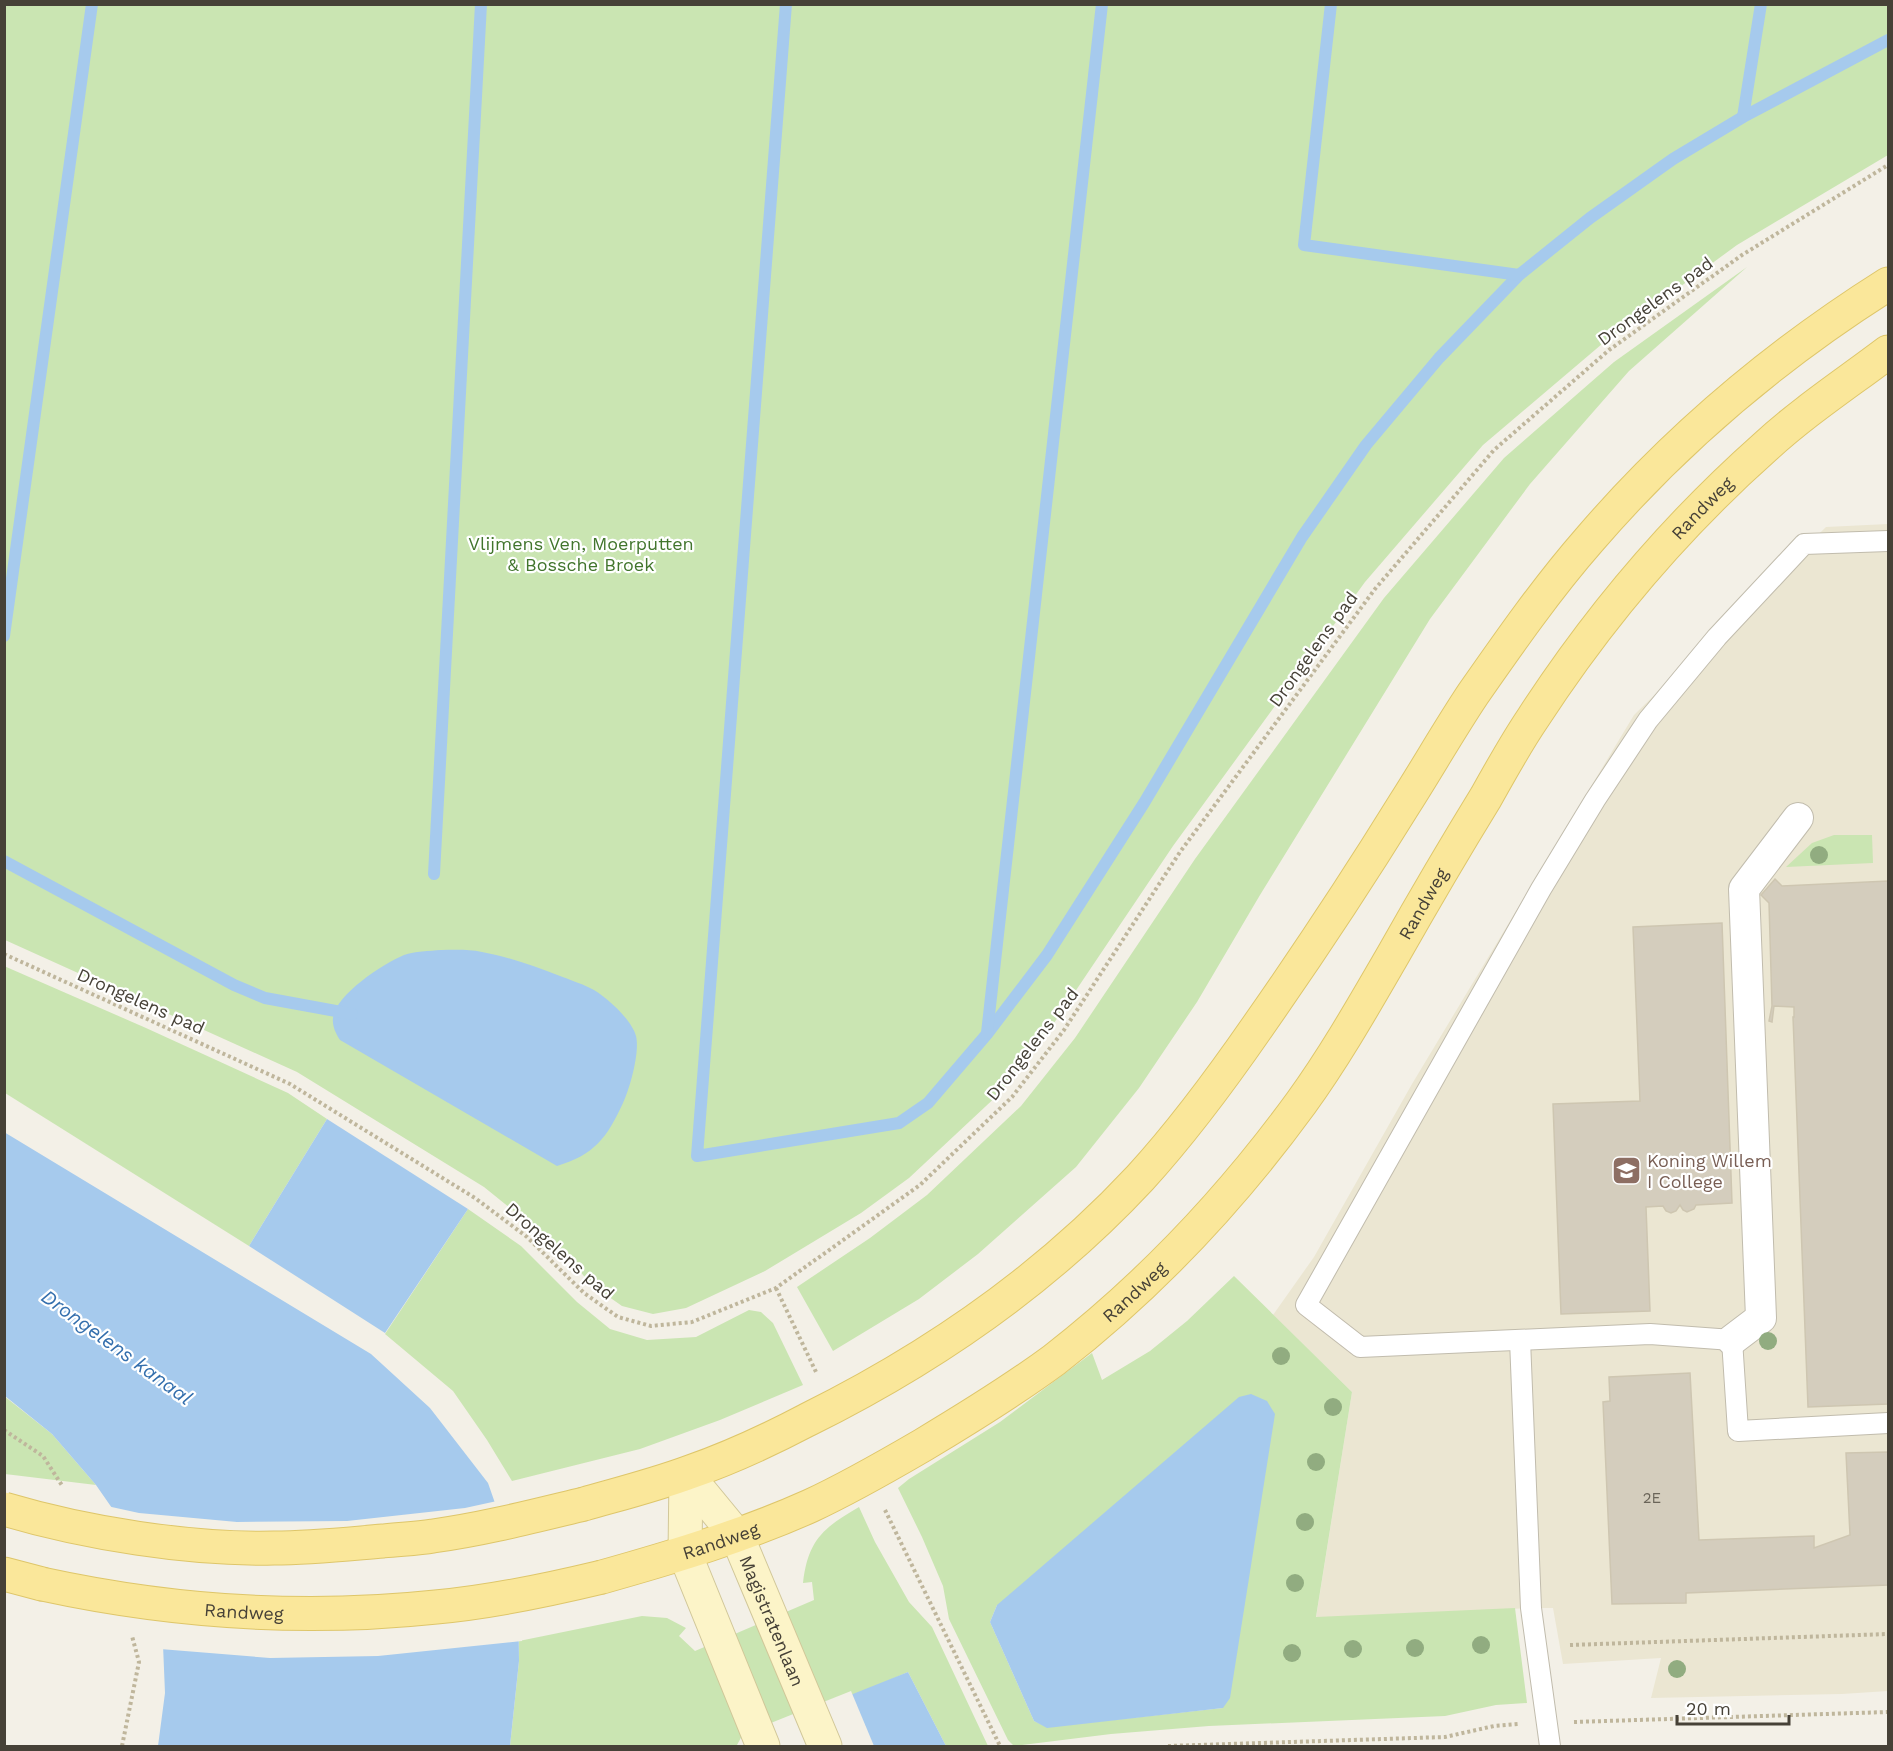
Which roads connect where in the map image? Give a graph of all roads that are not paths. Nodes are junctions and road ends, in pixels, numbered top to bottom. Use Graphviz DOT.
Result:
graph roads {
  1 [pos="1888,284"];
  2 [pos="1888,352"];
  3 [pos="1888,540"];
  4 [pos="1798,818"];
  5 [pos="1520,1340"];
  6 [pos="1732,1340"];
  7 [pos="1888,1423"];
  8 [pos="686,1474"];
  9 [pos="4,1509"];
  10 [pos="737,1536"];
  11 [pos="685,1554"];
  12 [pos="4,1574"];
  13 [pos="763,1746"];
  14 [pos="825,1746"];
  15 [pos="1550,1746"];
  1 -- 8 [label="main road"];
  2 -- 10 [label="main road, Randweg"];
  3 -- 5 [label="lane"];
  4 -- 6 [label="street"];
  5 -- 6 [label="lane"];
  5 -- 15 [label="lane"];
  6 -- 7 [label="lane"];
  8 -- 9 [label="main road, bridge"];
  8 -- 10 [label="main road, Magistratenlaan"];
  8 -- 11 [label="main road"];
  10 -- 11 [label="main road, Randweg"];
  10 -- 14 [label="main road, Magistratenlaan"];
  11 -- 12 [label="main road, Randweg, bridge"];
  11 -- 13 [label="main road"];
}
